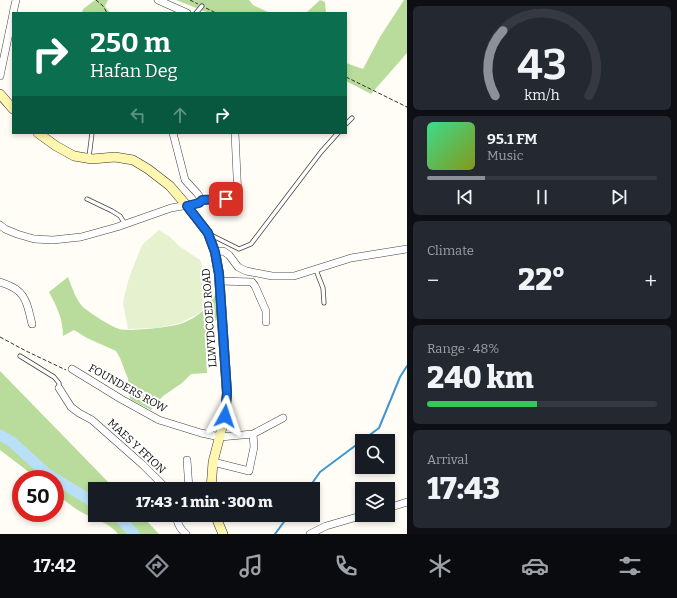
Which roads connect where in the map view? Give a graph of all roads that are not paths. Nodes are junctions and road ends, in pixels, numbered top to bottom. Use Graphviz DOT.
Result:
graph roads {
  1 [pos="16,0"];
  2 [pos="158,0"];
  3 [pos="202,6"];
  4 [pos="13,12"];
  5 [pos="185,12"];
  6 [pos="197,12"];
  7 [pos="12,19"];
  8 [pos="0,76"];
  9 [pos="6,99"];
  10 [pos="12,108"];
  11 [pos="352,118"];
  12 [pos="347,123"];
  13 [pos="39,134"];
  14 [pos="92,134"];
  15 [pos="173,134"];
  16 [pos="235,134"];
  17 [pos="337,134"];
  18 [pos="89,158"];
  19 [pos="87,199"];
  20 [pos="202,200"];
  21 [pos="187,206"];
  22 [pos="125,224"];
  23 [pos="0,225"];
  24 [pos="208,233"];
  25 [pos="407,249"];
  26 [pos="215,252"];
  27 [pos="316,269"];
  28 [pos="220,281"];
  29 [pos="0,282"];
  30 [pos="324,303"];
  31 [pos="266,322"];
  32 [pos="32,324"];
  33 [pos="20,356"];
  34 [pos="72,369"];
  35 [pos="59,388"];
  36 [pos="283,418"];
  37 [pos="253,434"];
  38 [pos="220,438"];
  39 [pos="187,460"];
  40 [pos="214,462"];
  41 [pos="160,482"];
  42 [pos="189,482"];
  43 [pos="212,482"];
  44 [pos="407,502"];
  45 [pos="395,506"];
  46 [pos="355,518"];
  47 [pos="177,522"];
  48 [pos="218,522"];
  49 [pos="186,534"];
  50 [pos="223,534"];
  51 [pos="310,534"];
  1 -- 4 [label="street"];
  2 -- 5 [label="street"];
  3 -- 6 [label="lane"];
  7 -- 8 [label="street"];
  9 -- 10 [label="main road"];
  11 -- 12 [label="lane"];
  13 -- 18 [label="main road, LLWYDCOED ROAD"];
  14 -- 18 [label="lane"];
  15 -- 20 [label="street"];
  16 -- 20 [label="street"];
  17 -- 24 [label="lane"];
  18 -- 21 [label="main road, LLWYDCOED ROAD"];
  19 -- 22 [label="lane"];
  20 -- 21 [label="street"];
  21 -- 22 [label="street"];
  21 -- 24 [label="main road, LLWYDCOED ROAD"];
  22 -- 23 [label="street"];
  24 -- 26 [label="main road, LLWYDCOED ROAD"];
  25 -- 27 [label="street"];
  26 -- 27 [label="street"];
  26 -- 28 [label="main road, LLWYDCOED ROAD"];
  27 -- 30 [label="lane"];
  28 -- 31 [label="street"];
  28 -- 38 [label="main road, LLWYDCOED ROAD"];
  29 -- 32 [label="street"];
  33 -- 35 [label="lane"];
  34 -- 38 [label="street, FOUNDERS ROW"];
  35 -- 41 [label="street, MAES Y FFION"];
  36 -- 37 [label="street"];
  37 -- 38 [label="street"];
  37 -- 40 [label="street"];
  38 -- 40 [label="main road, LLWYDCOED ROAD"];
  39 -- 42 [label="street"];
  40 -- 43 [label="main road, LLWYDCOED ROAD"];
  44 -- 45 [label="street"];
  46 -- 51 [label="street"];
  47 -- 49 [label="street"];
  48 -- 50 [label="main road"];
}
